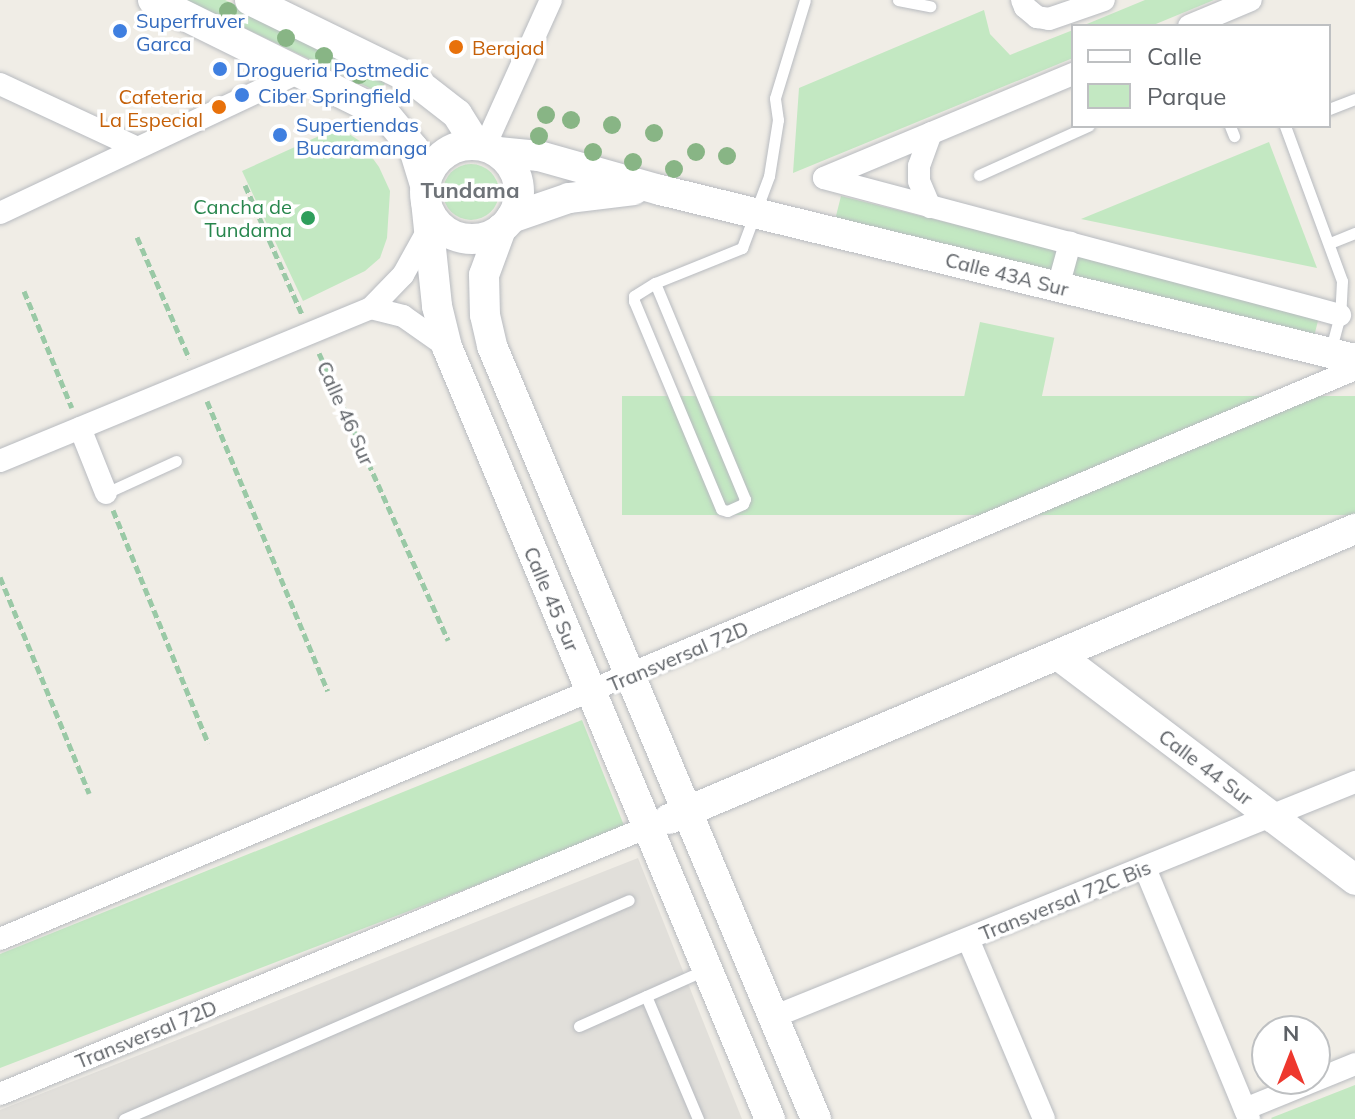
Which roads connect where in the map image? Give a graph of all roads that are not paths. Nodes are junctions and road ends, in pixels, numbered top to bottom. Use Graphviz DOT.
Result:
graph roads {
  1 [pos="153,0"];
  2 [pos="250,0"];
  3 [pos="551,0"];
  4 [pos="805,0"];
  5 [pos="898,0"];
  6 [pos="1104,0"];
  7 [pos="1251,0"];
  8 [pos="1024,4"];
  9 [pos="930,6"];
  10 [pos="1196,24"];
  11 [pos="299,72"];
  12 [pos="1071,75"];
  13 [pos="0,84"];
  14 [pos="1355,99"];
  15 [pos="1331,108"];
  16 [pos="1084,128"];
  17 [pos="1286,128"];
  18 [pos="931,133"];
  19 [pos="137,148"];
  20 [pos="486,148"];
  21 [pos="979,175"];
  22 [pos="660,190"];
  23 [pos="426,205"];
  24 [pos="930,207"];
  25 [pos="1,211"];
  26 [pos="757,213"];
  27 [pos="506,224"];
  28 [pos="1355,233"];
  29 [pos="1070,243"];
  30 [pos="1330,243"];
  31 [pos="655,283"];
  32 [pos="1058,287"];
  33 [pos="371,308"];
  34 [pos="1340,315"];
  35 [pos="447,347"];
  36 [pos="1342,356"];
  37 [pos="1355,369"];
  38 [pos="80,428"];
  39 [pos="0,461"];
  40 [pos="176,461"];
  41 [pos="106,493"];
  42 [pos="1355,529"];
  43 [pos="1058,655"];
  44 [pos="630,676"];
  45 [pos="592,692"];
  46 [pos="1355,782"];
  47 [pos="687,811"];
  48 [pos="1268,815"];
  49 [pos="648,827"];
  50 [pos="1145,868"];
  51 [pos="1355,880"];
  52 [pos="629,900"];
  53 [pos="0,939"];
  54 [pos="968,939"];
  55 [pos="708,969"];
  56 [pos="646,996"];
  57 [pos="773,1017"];
  58 [pos="579,1026"];
  59 [pos="1355,1064"];
  60 [pos="0,1094"];
  61 [pos="1247,1114"];
  62 [pos="124,1119"];
  63 [pos="698,1119"];
  64 [pos="770,1119"];
  65 [pos="816,1119"];
  66 [pos="1044,1119"];
  1 -- 11 [label="street, Calle 45 Sur"];
  2 -- 20 [label="street"];
  3 -- 20 [label="street"];
  4 -- 26 [label="lane"];
  5 -- 9 [label="lane"];
  6 -- 8 [label="street"];
  7 -- 10 [label="street"];
  11 -- 19 [label="street"];
  11 -- 23 [label="street, Calle 45 Sur"];
  12 -- 18 [label="street"];
  13 -- 19 [label="street"];
  14 -- 15 [label="lane"];
  16 -- 21 [label="lane"];
  17 -- 30 [label="lane"];
  18 -- 24 [label="street"];
  18 -- 24 [label="street"];
  19 -- 25 [label="street"];
  20 -- 22 [label="street, Calle 43A Sur"];
  20 -- 23 [label="street"];
  20 -- 27 [label="street"];
  22 -- 26 [label="street, Calle 43A Sur"];
  22 -- 27 [label="street, Calle 43A Sur"];
  23 -- 27 [label="street"];
  23 -- 33 [label="street"];
  23 -- 35 [label="street, Calle 45 Sur"];
  24 -- 29 [label="street"];
  26 -- 31 [label="lane"];
  26 -- 32 [label="street, Calle 43A Sur"];
  27 -- 44 [label="street"];
  28 -- 30 [label="lane"];
  29 -- 32 [label="street"];
  29 -- 34 [label="street"];
  30 -- 34 [label="lane"];
  31 -- 31 [label="lane"];
  32 -- 36 [label="street, Calle 43A Sur"];
  33 -- 35 [label="street"];
  33 -- 38 [label="street"];
  34 -- 36 [label="lane"];
  35 -- 45 [label="street, Calle 45 Sur"];
  37 -- 44 [label="street, Transversal 72D"];
  38 -- 39 [label="street"];
  38 -- 41 [label="street"];
  40 -- 41 [label="lane"];
  42 -- 43 [label="street, Transversal 72D"];
  43 -- 47 [label="street, Transversal 72D"];
  43 -- 48 [label="street, Calle 44 Sur"];
  44 -- 45 [label="street, Transversal 72D"];
  44 -- 47 [label="street"];
  45 -- 49 [label="street, Calle 45 Sur"];
  45 -- 53 [label="street, Transversal 72D"];
  46 -- 48 [label="street, Transversal 72C Bis"];
  47 -- 49 [label="street, Transversal 72D"];
  47 -- 57 [label="street"];
  48 -- 50 [label="street, Transversal 72C Bis"];
  48 -- 51 [label="street, Calle 44 Sur"];
  49 -- 55 [label="street, Calle 45 Sur"];
  49 -- 60 [label="street, Transversal 72D"];
  50 -- 54 [label="street, Transversal 72C Bis"];
  50 -- 61 [label="street"];
  52 -- 62 [label="lane"];
  54 -- 57 [label="street, Transversal 72C Bis"];
  54 -- 66 [label="street"];
  55 -- 56 [label="lane"];
  55 -- 64 [label="street, Calle 45 Sur"];
  56 -- 58 [label="lane"];
  56 -- 63 [label="lane"];
  57 -- 65 [label="street"];
  59 -- 61 [label="street"];
}
